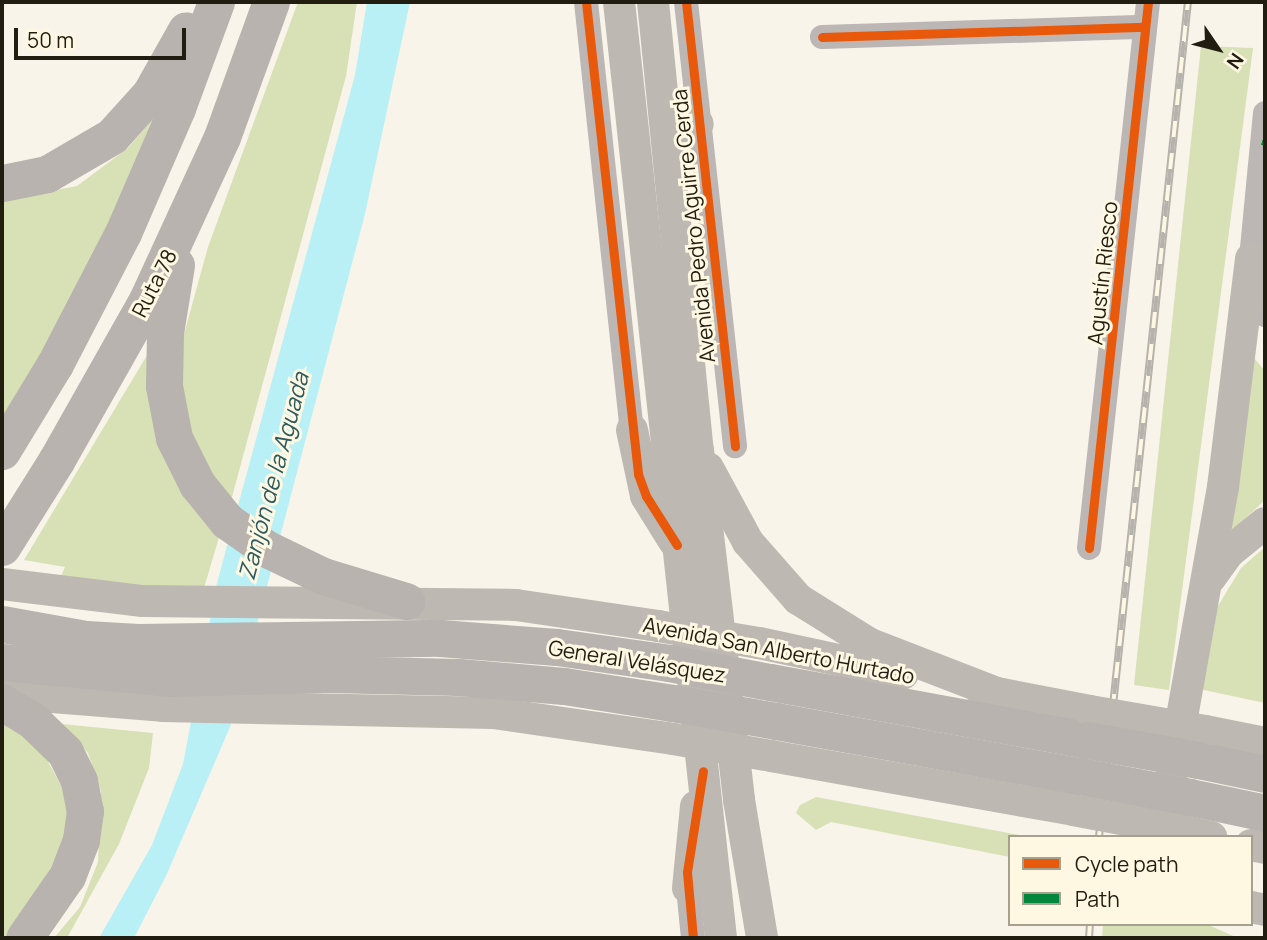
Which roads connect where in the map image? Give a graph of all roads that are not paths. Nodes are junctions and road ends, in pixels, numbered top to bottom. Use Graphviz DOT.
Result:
graph roads {
  1 [pos="202,2"];
  2 [pos="216,2"];
  3 [pos="271,2"];
  4 [pos="586,2"];
  5 [pos="620,2"];
  6 [pos="653,2"];
  7 [pos="686,2"];
  8 [pos="1148,2"];
  9 [pos="1145,27"];
  10 [pos="822,37"];
  11 [pos="1265,113"];
  12 [pos="698,124"];
  13 [pos="666,129"];
  14 [pos="1264,142"];
  15 [pos="2,183"];
  16 [pos="187,217"];
  17 [pos="1251,259"];
  18 [pos="1265,315"];
  19 [pos="632,430"];
  20 [pos="735,446"];
  21 [pos="698,450"];
  22 [pos="2,451"];
  23 [pos="1265,523"];
  24 [pos="677,545"];
  25 [pos="2,547"];
  26 [pos="1089,548"];
  27 [pos="1207,584"];
  28 [pos="8,585"];
  29 [pos="406,601"];
  30 [pos="2,624"];
  31 [pos="2,662"];
  32 [pos="166,692"];
  33 [pos="2,693"];
  34 [pos="1002,695"];
  35 [pos="2,702"];
  36 [pos="1088,725"];
  37 [pos="774,739"];
  38 [pos="1265,743"];
  39 [pos="1201,746"];
  40 [pos="703,771"];
  41 [pos="1265,774"];
  42 [pos="1265,813"];
  43 [pos="1187,825"];
  44 [pos="688,888"];
  45 [pos="24,938"];
  46 [pos="693,938"];
  47 [pos="722,938"];
  48 [pos="762,938"];
  1 -- 15 [label="highway"];
  2 -- 22 [label="highway"];
  3 -- 16 [label="highway, Ruta 78"];
  4 -- 19 [label="street"];
  5 -- 24 [label="main road"];
  6 -- 13 [label="main road, Avenida Pedro Aguirre Cerda"];
  7 -- 12 [label="street, Avenida Pedro Aguirre Cerda"];
  8 -- 9 [label="street, Agustín Riesco"];
  9 -- 10 [label="street"];
  9 -- 26 [label="street, Agustín Riesco"];
  11 -- 14 [label="street"];
  12 -- 13 [label="main road"];
  12 -- 20 [label="street, Avenida Pedro Aguirre Cerda"];
  13 -- 21 [label="main road, Avenida Pedro Aguirre Cerda"];
  14 -- 17 [label="street"];
  16 -- 25 [label="highway, Ruta 78"];
  16 -- 29 [label="highway"];
  17 -- 18 [label="street"];
  17 -- 27 [label="main road"];
  19 -- 24 [label="main road"];
  21 -- 34 [label="main road"];
  21 -- 48 [label="main road, Avenida Pedro Aguirre Cerda"];
  23 -- 27 [label="main road"];
  24 -- 40 [label="main road"];
  27 -- 43 [label="main road"];
  28 -- 29 [label="main road, Avenida San Alberto Hurtado"];
  29 -- 34 [label="main road, Avenida San Alberto Hurtado, bridge"];
  30 -- 36 [label="highway, General Velásquez, bridge"];
  31 -- 32 [label="highway, General Velásquez"];
  32 -- 33 [label="main road"];
  32 -- 37 [label="main road, bridge"];
  32 -- 37 [label="highway, General Velásquez, bridge"];
  34 -- 36 [label="main road, Avenida San Alberto Hurtado"];
  35 -- 45 [label="highway"];
  36 -- 39 [label="highway, General Velásquez, bridge"];
  37 -- 43 [label="highway, General Velásquez, bridge"];
  38 -- 39 [label="main road"];
  39 -- 41 [label="highway, General Velásquez"];
  40 -- 44 [label="main road"];
  40 -- 47 [label="main road"];
  42 -- 43 [label="highway, General Velásquez"];
  44 -- 46 [label="street"];
}
